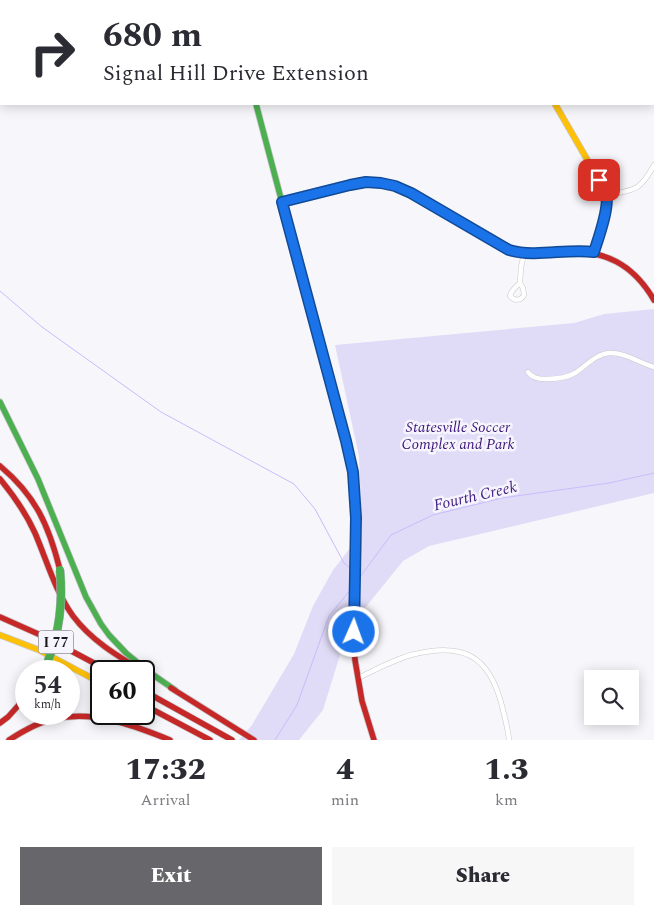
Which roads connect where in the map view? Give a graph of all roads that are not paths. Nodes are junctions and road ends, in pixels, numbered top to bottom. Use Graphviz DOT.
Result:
graph roads {
  1 [pos="256,105"];
  2 [pos="556,105"];
  3 [pos="654,167"];
  4 [pos="606,194"];
  5 [pos="282,202"];
  6 [pos="594,252"];
  7 [pos="524,254"];
  8 [pos="520,283"];
  9 [pos="653,296"];
  10 [pos="654,367"];
  11 [pos="528,372"];
  12 [pos="0,402"];
  13 [pos="0,466"];
  14 [pos="0,479"];
  15 [pos="0,617"];
  16 [pos="0,635"];
  17 [pos="48,660"];
  18 [pos="124,660"];
  19 [pos="90,661"];
  20 [pos="90,677"];
  21 [pos="358,678"];
  22 [pos="155,679"];
  23 [pos="174,690"];
  24 [pos="155,697"];
  25 [pos="15,709"];
  26 [pos="155,711"];
  27 [pos="0,723"];
  28 [pos="9,740"];
  29 [pos="170,740"];
  30 [pos="210,740"];
  31 [pos="232,740"];
  32 [pos="254,740"];
  33 [pos="374,740"];
  34 [pos="510,740"];
  1 -- 5 [label="main road"];
  2 -- 4 [label="main road"];
  3 -- 4 [label="street"];
  4 -- 6 [label="main road"];
  5 -- 7 [label="main road"];
  5 -- 21 [label="main road"];
  6 -- 7 [label="main road"];
  6 -- 9 [label="main road"];
  7 -- 8 [label="street"];
  10 -- 11 [label="street"];
  12 -- 23 [label="main road"];
  13 -- 17 [label="main road, bridge"];
  14 -- 18 [label="main road"];
  15 -- 19 [label="main road, I 77"];
  16 -- 20 [label="main road, I 77"];
  21 -- 33 [label="main road"];
  21 -- 34 [label="street"];
  22 -- 23 [label="main road"];
  23 -- 32 [label="main road"];
  24 -- 31 [label="main road"];
  25 -- 27 [label="main road"];
  26 -- 30 [label="main road"];
  28 -- 29 [label="main road"];
}
